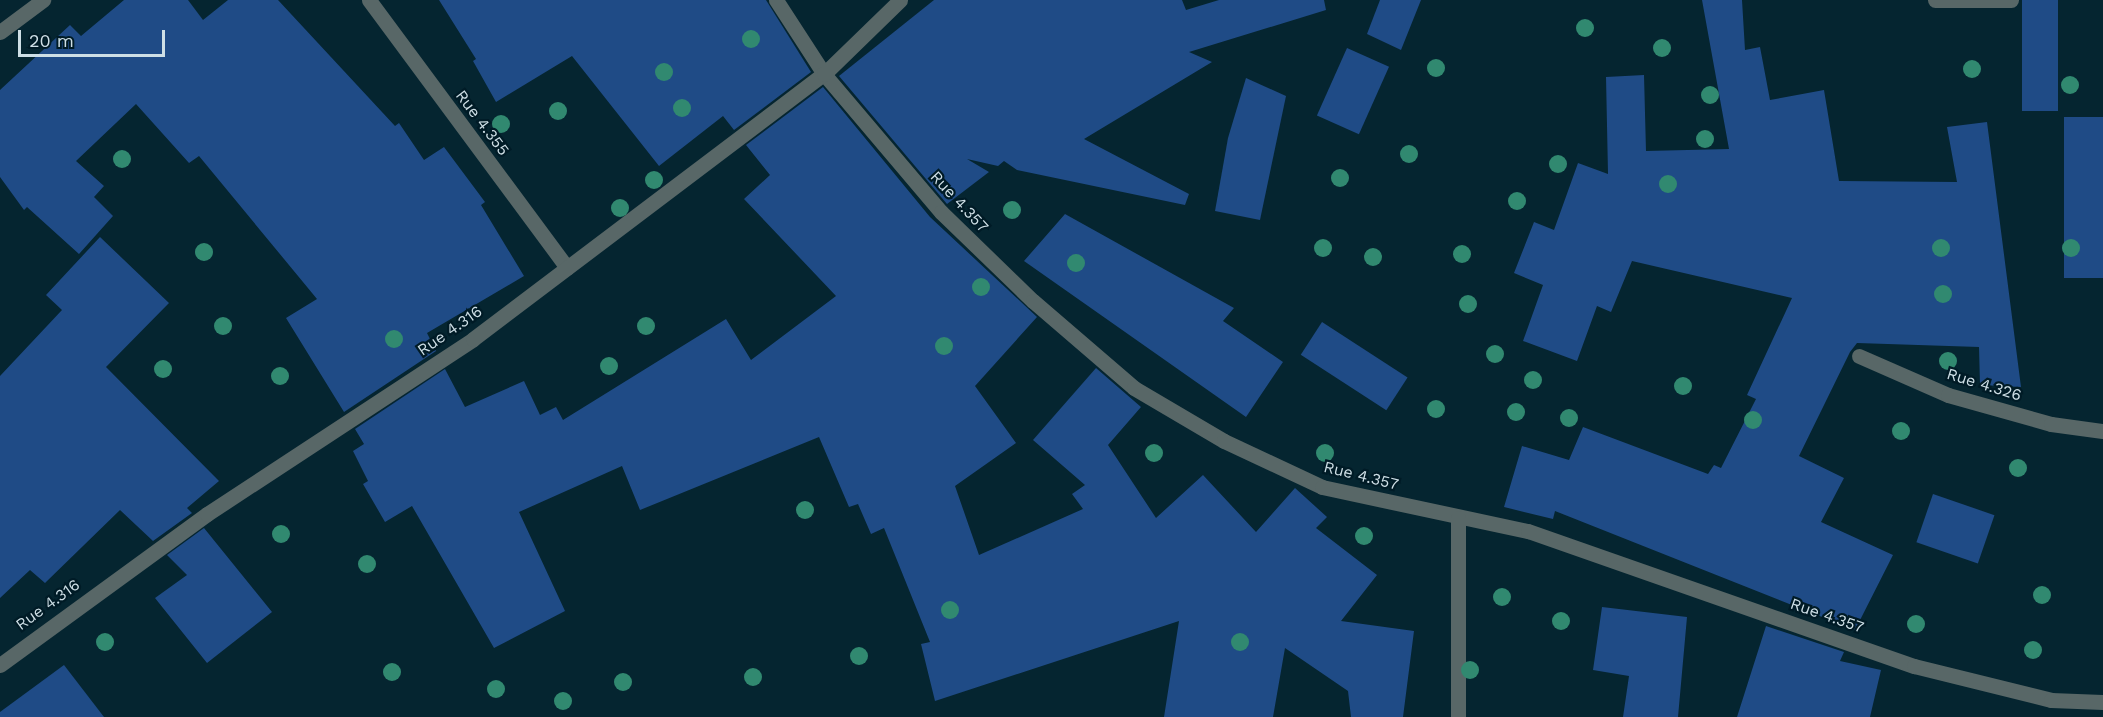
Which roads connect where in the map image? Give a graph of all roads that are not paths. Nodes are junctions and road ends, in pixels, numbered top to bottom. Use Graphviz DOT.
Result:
graph roads {
  1 [pos="43,0"];
  2 [pos="369,0"];
  3 [pos="776,0"];
  4 [pos="900,0"];
  5 [pos="1935,0"];
  6 [pos="2012,0"];
  7 [pos="0,32"];
  8 [pos="824,74"];
  9 [pos="567,268"];
  10 [pos="1859,357"];
  11 [pos="2103,431"];
  12 [pos="1458,518"];
  13 [pos="0,665"];
  14 [pos="2103,702"];
  15 [pos="1458,717"];
  1 -- 7 [label="street"];
  2 -- 9 [label="street, Rue 4.355"];
  3 -- 8 [label="street, Rue 4.357"];
  4 -- 8 [label="street, Rue 4.316"];
  5 -- 6 [label="street"];
  8 -- 9 [label="street, Rue 4.316"];
  8 -- 12 [label="street, Rue 4.357"];
  9 -- 13 [label="street, Rue 4.316"];
  10 -- 11 [label="street, Rue 4.326"];
  12 -- 14 [label="street, Rue 4.357"];
  12 -- 15 [label="street"];
}
